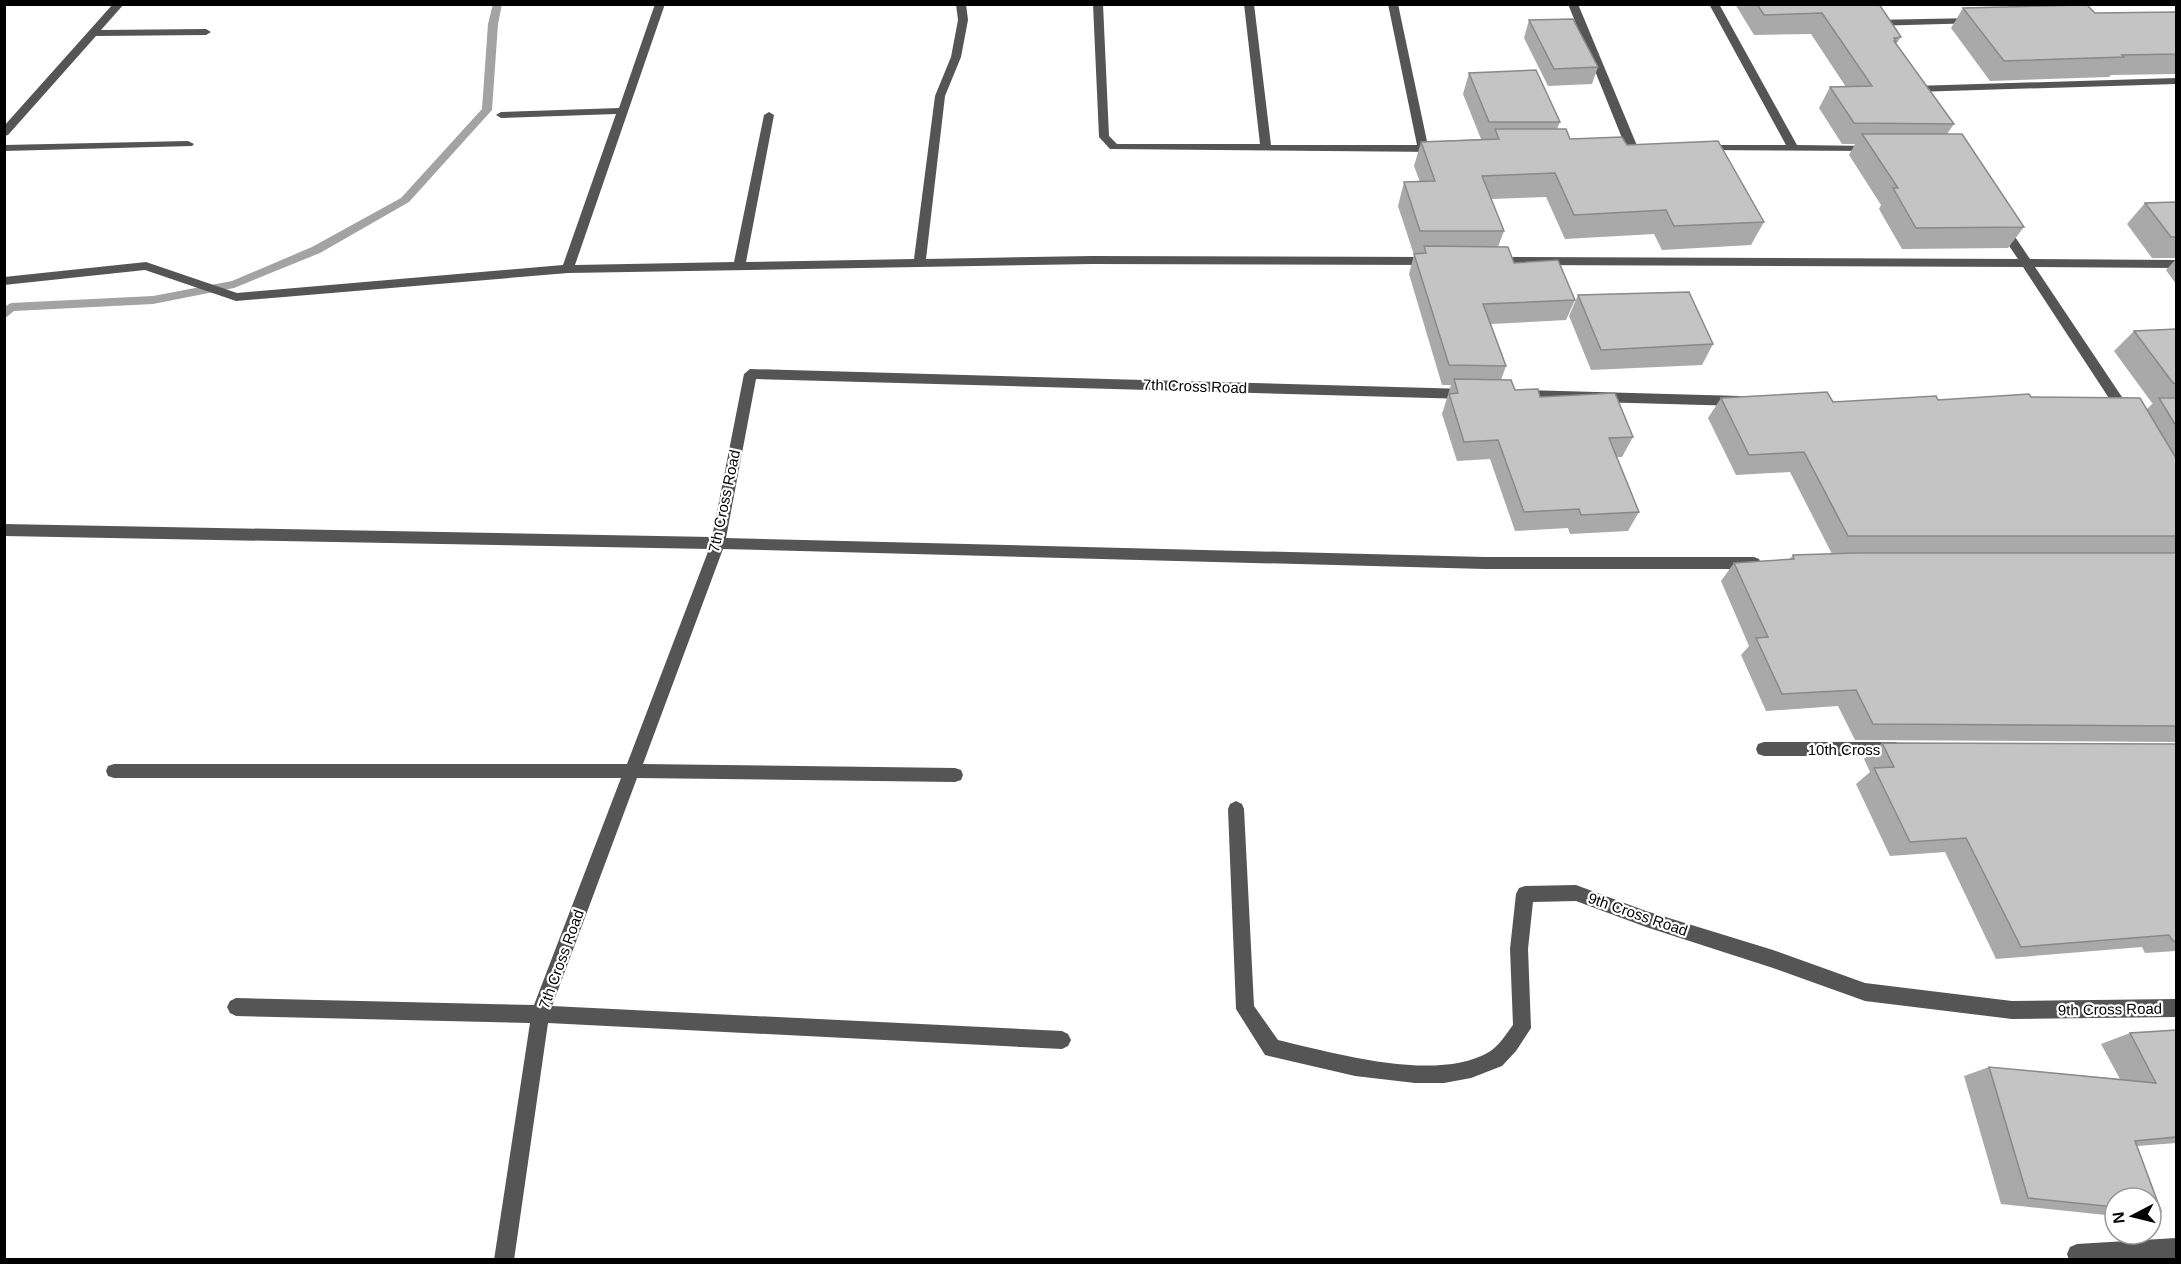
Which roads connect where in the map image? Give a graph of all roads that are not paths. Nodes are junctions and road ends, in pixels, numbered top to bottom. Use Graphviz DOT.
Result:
graph roads {
  1 [pos="119,4"];
  2 [pos="660,4"];
  3 [pos="962,4"];
  4 [pos="1098,4"];
  5 [pos="1249,4"];
  6 [pos="1393,4"];
  7 [pos="1573,4"];
  8 [pos="1714,4"];
  9 [pos="1988,21"];
  10 [pos="1872,23"];
  11 [pos="206,32"];
  12 [pos="93,33"];
  13 [pos="2176,81"];
  14 [pos="1914,89"];
  15 [pos="622,111"];
  16 [pos="501,115"];
  17 [pos="769,115"];
  18 [pos="4,133"];
  19 [pos="188,144"];
  20 [pos="1266,147"];
  21 [pos="4,148"];
  22 [pos="1423,148"];
  23 [pos="1446,148"];
  24 [pos="1632,148"];
  25 [pos="1690,148"];
  26 [pos="1794,149"];
  27 [pos="1885,149"];
  28 [pos="1995,216"];
  29 [pos="1451,261"];
  30 [pos="1487,261"];
  31 [pos="920,263"];
  32 [pos="2025,263"];
  33 [pos="2176,264"];
  34 [pos="739,266"];
  35 [pos="568,269"];
  36 [pos="4,281"];
  37 [pos="1483,394"];
  38 [pos="1507,395"];
  39 [pos="1757,402"];
  40 [pos="2137,430"];
  41 [pos="4,530"];
  42 [pos="718,543"];
  43 [pos="1771,563"];
  44 [pos="1764,749"];
  45 [pos="1905,749"];
  46 [pos="114,771"];
  47 [pos="631,771"];
  48 [pos="956,775"];
  49 [pos="1236,809"];
  50 [pos="236,1007"];
  51 [pos="2176,1008"];
  52 [pos="540,1014"];
  53 [pos="1062,1040"];
  54 [pos="2176,1248"];
  55 [pos="504,1260"];
  56 [pos="2080,1260"];
  1 -- 12 [label="street"];
  2 -- 15 [label="street"];
  3 -- 31 [label="street"];
  4 -- 20 [label="street"];
  5 -- 20 [label="street"];
  6 -- 22 [label="street"];
  7 -- 24 [label="street"];
  8 -- 26 [label="street"];
  9 -- 10 [label="street"];
  11 -- 12 [label="street"];
  12 -- 18 [label="street"];
  13 -- 14 [label="street"];
  15 -- 16 [label="street"];
  15 -- 35 [label="street"];
  17 -- 34 [label="street"];
  19 -- 21 [label="street"];
  20 -- 22 [label="street"];
  22 -- 23 [label="street"];
  25 -- 26 [label="street"];
  26 -- 27 [label="street"];
  28 -- 32 [label="street"];
  29 -- 31 [label="street"];
  30 -- 32 [label="street"];
  31 -- 34 [label="street"];
  32 -- 33 [label="street"];
  32 -- 40 [label="street"];
  34 -- 35 [label="street"];
  35 -- 36 [label="street"];
  37 -- 42 [label="street, 7th Cross Road"];
  38 -- 39 [label="street"];
  41 -- 42 [label="street"];
  42 -- 43 [label="street"];
  42 -- 47 [label="street, 7th Cross Road"];
  44 -- 45 [label="street, 10th Cross"];
  46 -- 47 [label="street"];
  47 -- 48 [label="street"];
  47 -- 52 [label="street, 7th Cross Road"];
  49 -- 51 [label="street, 9th Cross Road"];
  50 -- 52 [label="street"];
  52 -- 53 [label="street"];
  52 -- 55 [label="street, 7th Cross Road"];
  54 -- 56 [label="street"];
}
